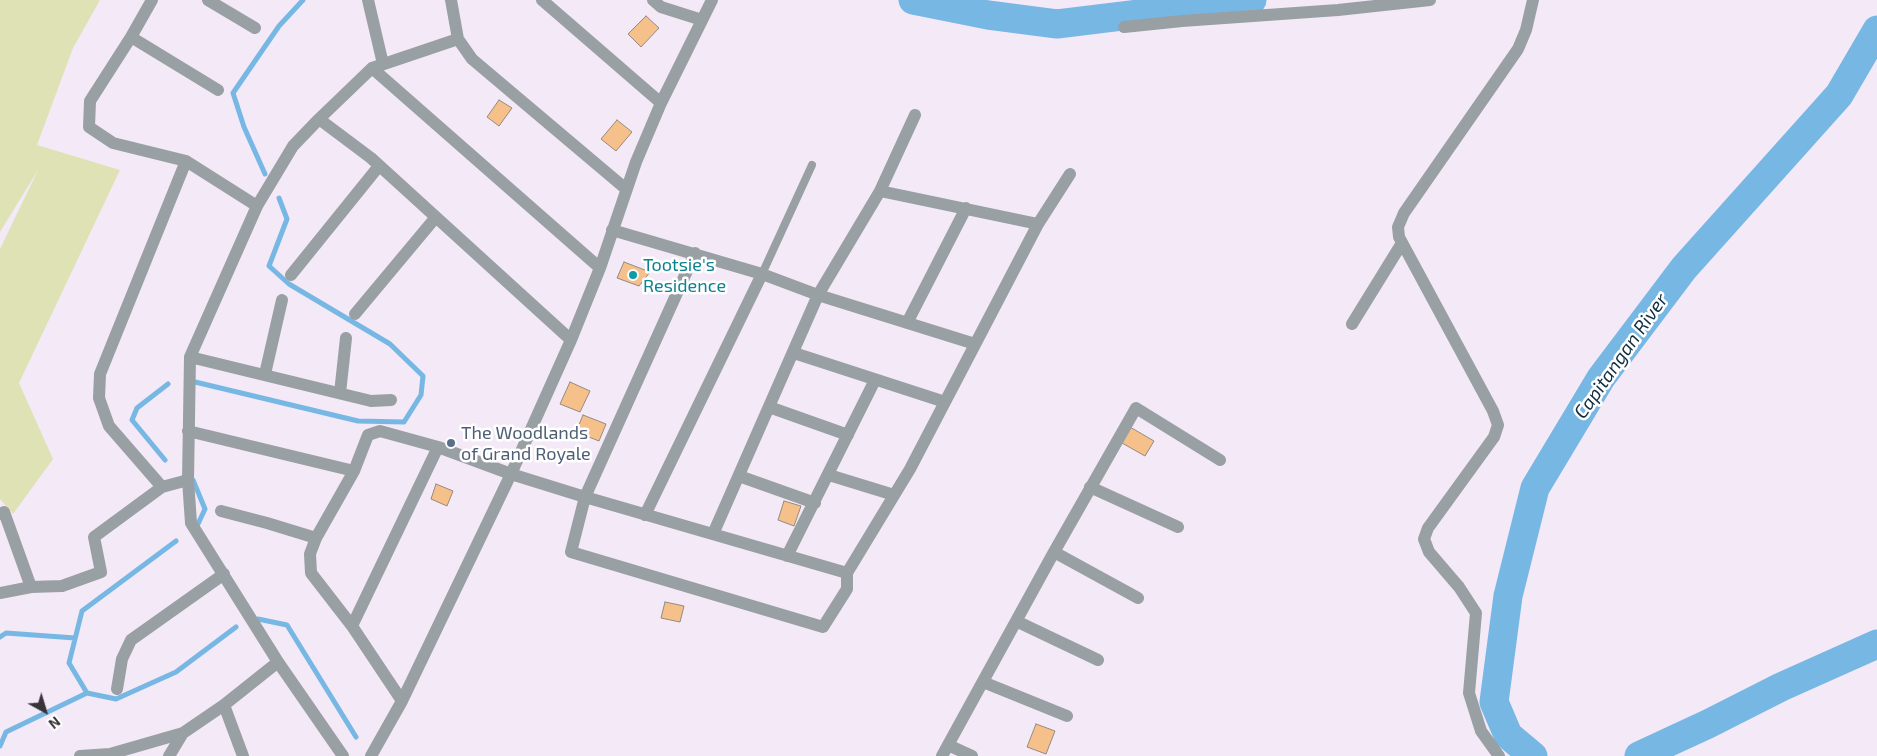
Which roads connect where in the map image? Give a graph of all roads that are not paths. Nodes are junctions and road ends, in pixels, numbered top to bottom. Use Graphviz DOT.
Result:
graph roads {
  1 [pos="152,0"];
  2 [pos="208,0"];
  3 [pos="368,0"];
  4 [pos="451,0"];
  5 [pos="542,0"];
  6 [pos="653,0"];
  7 [pos="712,0"];
  8 [pos="1430,0"];
  9 [pos="1533,0"];
  10 [pos="1349,4"];
  11 [pos="702,20"];
  12 [pos="1124,27"];
  13 [pos="256,28"];
  14 [pos="131,37"];
  15 [pos="458,39"];
  16 [pos="378,66"];
  17 [pos="218,90"];
  18 [pos="661,103"];
  19 [pos="914,115"];
  20 [pos="319,119"];
  21 [pos="186,161"];
  22 [pos="812,165"];
  23 [pos="379,166"];
  24 [pos="1070,174"];
  25 [pos="626,189"];
  26 [pos="880,191"];
  27 [pos="257,206"];
  28 [pos="966,208"];
  29 [pos="436,217"];
  30 [pos="1038,224"];
  31 [pos="612,230"];
  32 [pos="1402,243"];
  33 [pos="695,253"];
  34 [pos="600,268"];
  35 [pos="762,274"];
  36 [pos="291,275"];
  37 [pos="818,295"];
  38 [pos="282,300"];
  39 [pos="355,314"];
  40 [pos="907,323"];
  41 [pos="1352,324"];
  42 [pos="346,338"];
  43 [pos="571,340"];
  44 [pos="975,344"];
  45 [pos="794,353"];
  46 [pos="190,357"];
  47 [pos="265,374"];
  48 [pos="876,380"];
  49 [pos="340,393"];
  50 [pos="392,400"];
  51 [pos="946,402"];
  52 [pos="769,407"];
  53 [pos="188,431"];
  54 [pos="848,435"];
  55 [pos="438,447"];
  56 [pos="1220,460"];
  57 [pos="354,471"];
  58 [pos="511,474"];
  59 [pos="828,475"];
  60 [pos="739,476"];
  61 [pos="188,480"];
  62 [pos="162,487"];
  63 [pos="1090,487"];
  64 [pos="894,495"];
  65 [pos="585,497"];
  66 [pos="815,503"];
  67 [pos="221,511"];
  68 [pos="0,514"];
  69 [pos="645,515"];
  70 [pos="1178,527"];
  71 [pos="713,534"];
  72 [pos="316,538"];
  73 [pos="1054,552"];
  74 [pos="787,556"];
  75 [pos="847,573"];
  76 [pos="224,574"];
  77 [pos="31,587"];
  78 [pos="0,593"];
  79 [pos="1138,598"];
  80 [pos="1016,621"];
  81 [pos="352,626"];
  82 [pos="1098,660"];
  83 [pos="278,662"];
  84 [pos="983,682"];
  85 [pos="118,688"];
  86 [pos="402,700"];
  87 [pos="224,705"];
  88 [pos="1067,716"];
  89 [pos="183,733"];
  90 [pos="945,751"];
  91 [pos="80,756"];
  92 [pos="169,756"];
  93 [pos="243,756"];
  94 [pos="343,756"];
  95 [pos="371,756"];
  96 [pos="972,756"];
  97 [pos="1499,756"];
  1 -- 14 [label="street"];
  2 -- 13 [label="street"];
  3 -- 16 [label="street"];
  4 -- 15 [label="street"];
  5 -- 18 [label="street"];
  6 -- 11 [label="street"];
  7 -- 11 [label="street"];
  8 -- 10 [label="street"];
  9 -- 32 [label="street"];
  10 -- 12 [label="street"];
  11 -- 18 [label="street"];
  14 -- 17 [label="street"];
  14 -- 21 [label="street"];
  15 -- 16 [label="street"];
  15 -- 25 [label="street"];
  16 -- 20 [label="street"];
  16 -- 34 [label="street"];
  18 -- 25 [label="street"];
  19 -- 26 [label="street"];
  20 -- 23 [label="street"];
  20 -- 27 [label="street"];
  21 -- 27 [label="street"];
  21 -- 62 [label="street"];
  22 -- 35 [label="lane"];
  23 -- 29 [label="street"];
  23 -- 36 [label="street"];
  24 -- 30 [label="street"];
  25 -- 31 [label="street"];
  26 -- 28 [label="street"];
  26 -- 37 [label="street"];
  27 -- 46 [label="street"];
  28 -- 30 [label="street"];
  28 -- 40 [label="street"];
  29 -- 39 [label="street"];
  29 -- 43 [label="street"];
  30 -- 44 [label="street"];
  31 -- 33 [label="street"];
  31 -- 34 [label="street"];
  32 -- 41 [label="street"];
  32 -- 97 [label="street"];
  33 -- 35 [label="street"];
  33 -- 65 [label="street"];
  34 -- 43 [label="street"];
  35 -- 37 [label="street"];
  35 -- 69 [label="street"];
  37 -- 40 [label="street"];
  37 -- 45 [label="street"];
  38 -- 47 [label="street"];
  40 -- 44 [label="street"];
  42 -- 49 [label="street"];
  43 -- 58 [label="street"];
  44 -- 51 [label="street"];
  45 -- 48 [label="street"];
  45 -- 52 [label="street"];
  46 -- 47 [label="street"];
  46 -- 53 [label="street"];
  47 -- 49 [label="street"];
  48 -- 51 [label="street"];
  48 -- 54 [label="street"];
  49 -- 50 [label="street"];
  51 -- 64 [label="street"];
  52 -- 54 [label="street"];
  52 -- 60 [label="street"];
  53 -- 57 [label="street"];
  53 -- 61 [label="street"];
  54 -- 59 [label="street"];
  55 -- 57 [label="street"];
  55 -- 58 [label="street"];
  55 -- 81 [label="street"];
  56 -- 63 [label="street"];
  57 -- 72 [label="street"];
  58 -- 65 [label="street"];
  58 -- 86 [label="street"];
  59 -- 64 [label="street"];
  59 -- 66 [label="street"];
  60 -- 66 [label="street"];
  60 -- 71 [label="street"];
  61 -- 62 [label="street"];
  61 -- 76 [label="street"];
  62 -- 77 [label="street"];
  63 -- 70 [label="street"];
  63 -- 73 [label="street"];
  64 -- 75 [label="street"];
  65 -- 69 [label="street"];
  65 -- 75 [label="street"];
  66 -- 74 [label="street"];
  67 -- 72 [label="street"];
  68 -- 77 [label="street"];
  69 -- 71 [label="street"];
  71 -- 74 [label="street"];
  72 -- 81 [label="street"];
  73 -- 79 [label="street"];
  73 -- 80 [label="street"];
  74 -- 75 [label="street"];
  76 -- 83 [label="street"];
  76 -- 85 [label="street"];
  77 -- 78 [label="street"];
  80 -- 82 [label="street"];
  80 -- 84 [label="street"];
  81 -- 86 [label="street"];
  83 -- 87 [label="street"];
  83 -- 94 [label="street"];
  84 -- 88 [label="street"];
  84 -- 90 [label="street"];
  86 -- 95 [label="street"];
  87 -- 89 [label="street"];
  87 -- 93 [label="street"];
  89 -- 91 [label="street"];
  89 -- 92 [label="street"];
  90 -- 96 [label="street"];
}
